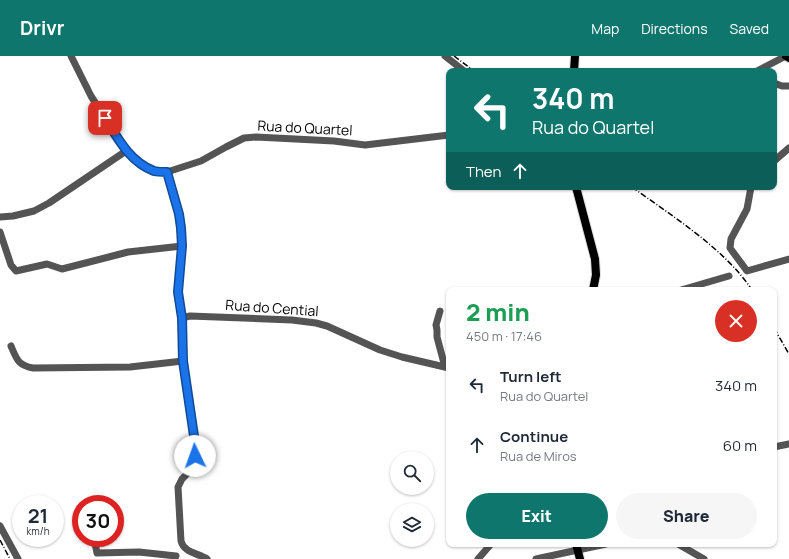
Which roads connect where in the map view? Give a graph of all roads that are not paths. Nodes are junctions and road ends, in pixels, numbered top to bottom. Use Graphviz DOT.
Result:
graph roads {
  1 [pos="71,56"];
  2 [pos="445,56"];
  3 [pos="576,56"];
  4 [pos="786,56"];
  5 [pos="789,58"];
  6 [pos="460,68"];
  7 [pos="574,68"];
  8 [pos="763,68"];
  9 [pos="777,84"];
  10 [pos="789,86"];
  11 [pos="446,135"];
  12 [pos="789,148"];
  13 [pos="126,151"];
  14 [pos="777,158"];
  15 [pos="167,172"];
  16 [pos="577,190"];
  17 [pos="750,190"];
  18 [pos="0,217"];
  19 [pos="0,232"];
  20 [pos="182,246"];
  21 [pos="789,259"];
  22 [pos="729,276"];
  23 [pos="594,287"];
  24 [pos="691,287"];
  25 [pos="440,311"];
  26 [pos="182,318"];
  27 [pos="11,346"];
  28 [pos="183,361"];
  29 [pos="446,365"];
  30 [pos="446,368"];
  31 [pos="789,444"];
  32 [pos="777,446"];
  33 [pos="0,526"];
  34 [pos="96,547"];
  35 [pos="488,547"];
  36 [pos="577,547"];
  37 [pos="683,547"];
  38 [pos="185,549"];
  39 [pos="176,558"];
  40 [pos="18,559"];
  41 [pos="207,559"];
  42 [pos="478,559"];
  43 [pos="536,559"];
  44 [pos="580,559"];
  45 [pos="704,559"];
  1 -- 13 [label="street"];
  2 -- 6 [label="street"];
  3 -- 7 [label="main road"];
  4 -- 5 [label="main road"];
  4 -- 8 [label="street"];
  9 -- 10 [label="street"];
  11 -- 15 [label="street, Rua do Quartel"];
  12 -- 14 [label="street"];
  13 -- 15 [label="street"];
  13 -- 18 [label="street"];
  15 -- 20 [label="street"];
  16 -- 23 [label="main road"];
  17 -- 21 [label="street"];
  19 -- 20 [label="street"];
  20 -- 26 [label="street"];
  22 -- 24 [label="street"];
  25 -- 29 [label="street"];
  26 -- 28 [label="street"];
  26 -- 30 [label="street, Rua do Cential"];
  27 -- 28 [label="street"];
  28 -- 38 [label="street"];
  31 -- 32 [label="street"];
  33 -- 40 [label="street"];
  34 -- 39 [label="street"];
  35 -- 42 [label="street"];
  36 -- 43 [label="street"];
  36 -- 44 [label="main road"];
  37 -- 45 [label="street"];
  38 -- 39 [label="street"];
  38 -- 41 [label="street"];
}
